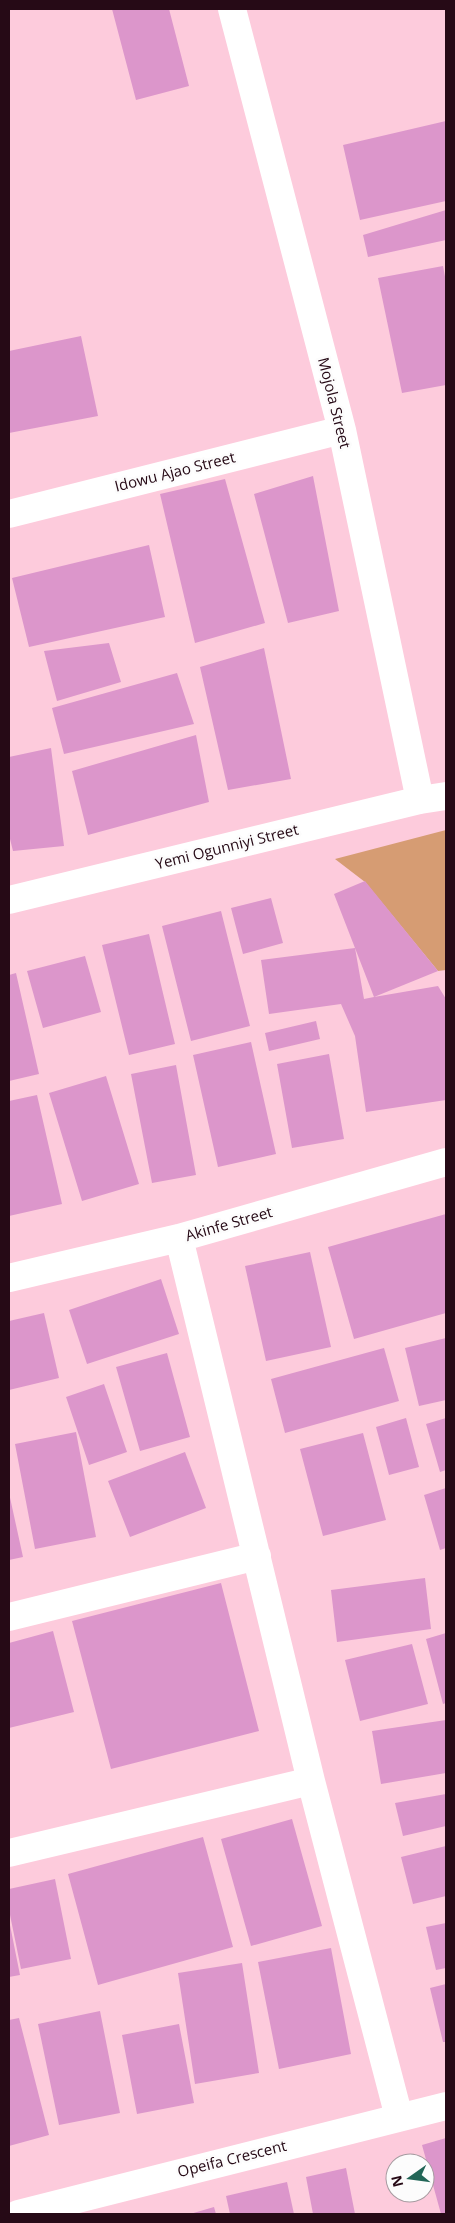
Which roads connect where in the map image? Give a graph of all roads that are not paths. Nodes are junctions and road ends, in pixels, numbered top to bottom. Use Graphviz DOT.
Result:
graph roads {
  1 [pos="232,9"];
  2 [pos="342,430"];
  3 [pos="9,514"];
  4 [pos="446,796"];
  5 [pos="420,800"];
  6 [pos="9,900"];
  7 [pos="446,1162"];
  8 [pos="179,1238"];
  9 [pos="9,1278"];
  10 [pos="257,1556"];
  11 [pos="9,1617"];
  12 [pos="311,1781"];
  13 [pos="9,1853"];
  14 [pos="446,2106"];
  15 [pos="399,2117"];
  16 [pos="18,2214"];
  1 -- 2 [label="street, Mojola Street"];
  2 -- 3 [label="street, Idowu Ajao Street"];
  2 -- 5 [label="street, Mojola Street"];
  4 -- 5 [label="street, Yemi Ogunniyi Street"];
  5 -- 6 [label="street, Yemi Ogunniyi Street"];
  7 -- 8 [label="street, Akinfe Street"];
  8 -- 9 [label="street, Akinfe Street"];
  8 -- 10 [label="street"];
  10 -- 11 [label="street"];
  10 -- 12 [label="street"];
  12 -- 13 [label="street"];
  12 -- 15 [label="street"];
  14 -- 15 [label="street, Opeifa Crescent"];
  15 -- 16 [label="street, Opeifa Crescent"];
}
